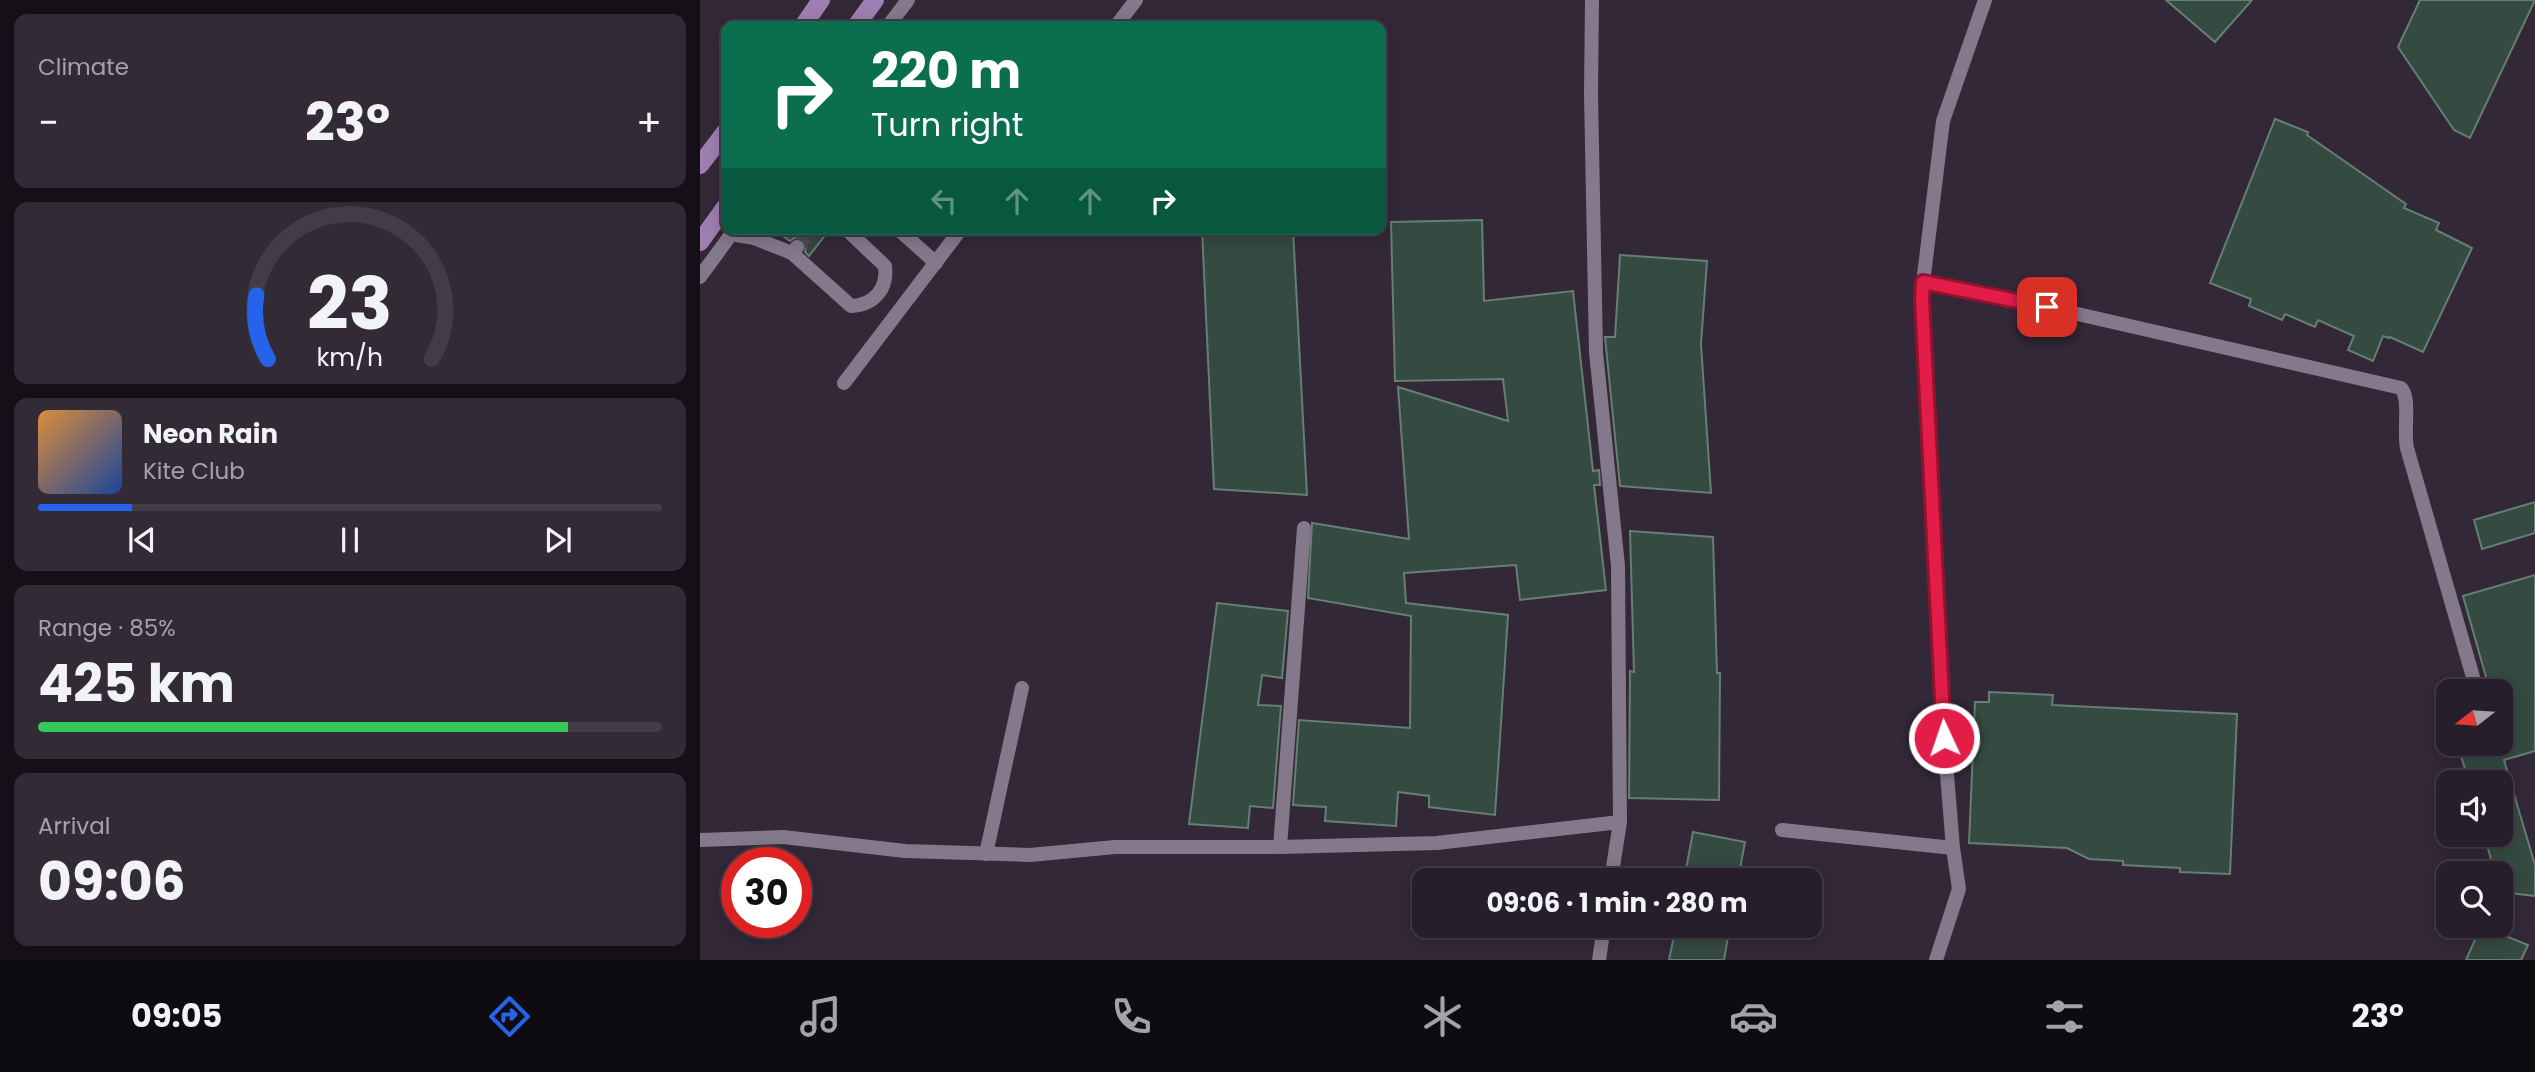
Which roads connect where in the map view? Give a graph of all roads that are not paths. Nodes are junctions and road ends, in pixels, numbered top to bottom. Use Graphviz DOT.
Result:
graph roads {
  1 [pos="821,0"];
  2 [pos="875,0"];
  3 [pos="908,0"];
  4 [pos="1136,0"];
  5 [pos="1592,0"];
  6 [pos="1985,0"];
  7 [pos="806,21"];
  8 [pos="860,21"];
  9 [pos="892,21"];
  10 [pos="1120,21"];
  11 [pos="721,138"];
  12 [pos="700,165"];
  13 [pos="721,213"];
  14 [pos="730,235"];
  15 [pos="744,235"];
  16 [pos="852,235"];
  17 [pos="905,235"];
  18 [pos="956,235"];
  19 [pos="700,242"];
  20 [pos="706,261"];
  21 [pos="936,262"];
  22 [pos="700,277"];
  23 [pos="1923,282"];
  24 [pos="844,383"];
  25 [pos="1304,528"];
  26 [pos="2474,679"];
  27 [pos="1022,688"];
  28 [pos="1620,822"];
  29 [pos="1782,830"];
  30 [pos="700,840"];
  31 [pos="1280,847"];
  32 [pos="1953,848"];
  33 [pos="986,854"];
  34 [pos="1613,868"];
  35 [pos="1602,938"];
  36 [pos="1599,960"];
  37 [pos="1936,960"];
  1 -- 7 [label="main road"];
  2 -- 8 [label="main road"];
  3 -- 9 [label="street"];
  4 -- 10 [label="street"];
  5 -- 28 [label="street"];
  6 -- 23 [label="street"];
  11 -- 12 [label="main road"];
  13 -- 19 [label="main road"];
  14 -- 20 [label="street"];
  15 -- 16 [label="street"];
  17 -- 21 [label="street"];
  18 -- 21 [label="street"];
  20 -- 22 [label="street"];
  21 -- 24 [label="street"];
  23 -- 26 [label="street"];
  23 -- 32 [label="street"];
  25 -- 31 [label="street"];
  27 -- 33 [label="street"];
  28 -- 31 [label="street"];
  28 -- 34 [label="street"];
  29 -- 32 [label="street"];
  30 -- 33 [label="street"];
  31 -- 33 [label="street"];
  32 -- 37 [label="street"];
  35 -- 36 [label="street"];
}
